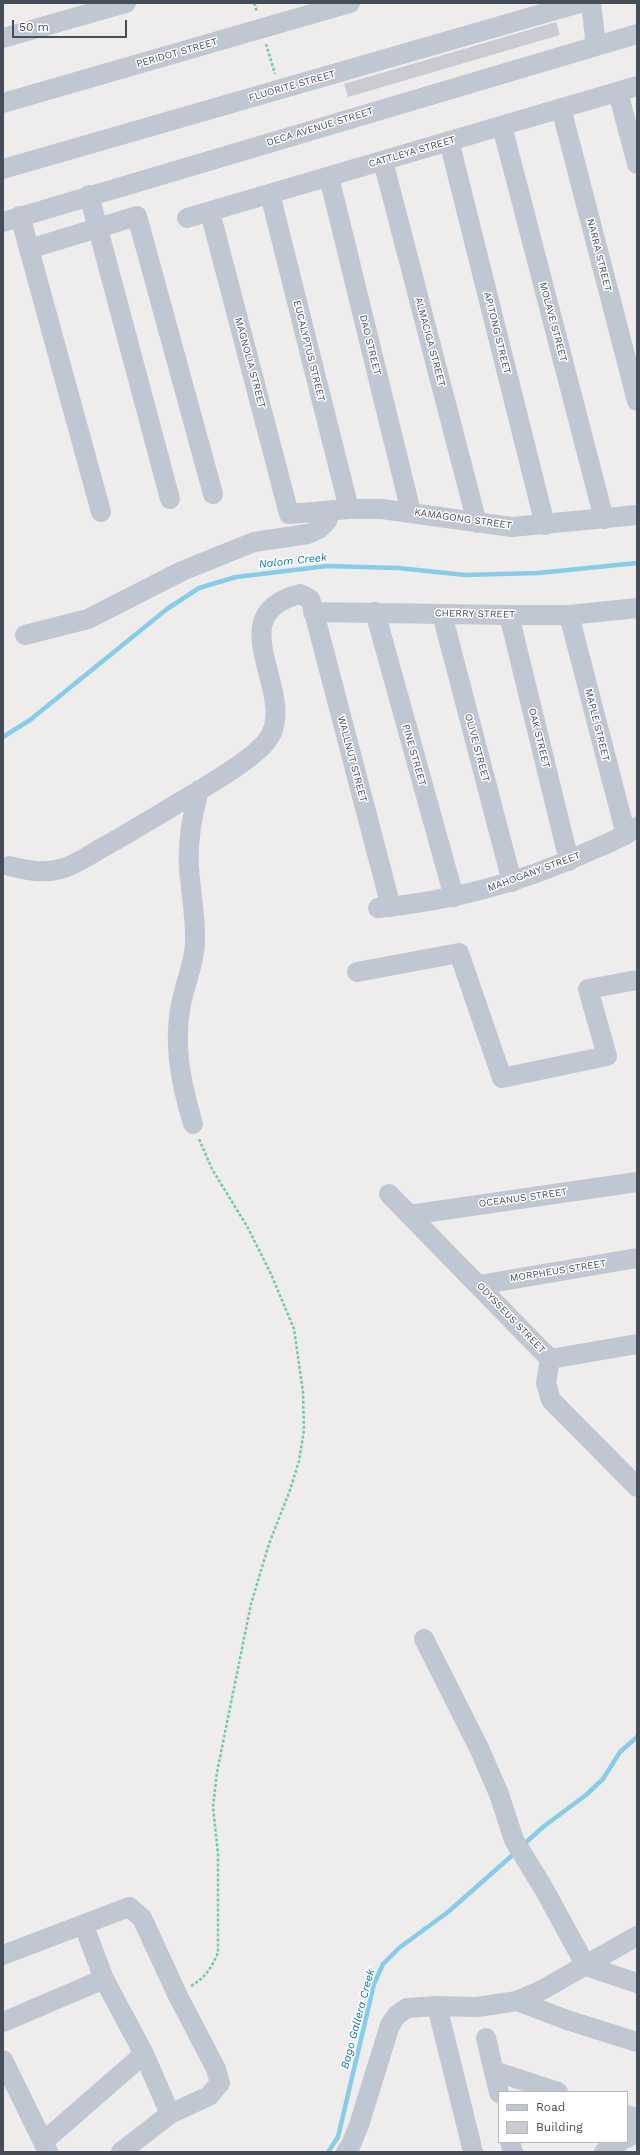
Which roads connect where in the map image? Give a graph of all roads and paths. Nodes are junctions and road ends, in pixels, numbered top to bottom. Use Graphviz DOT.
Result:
graph roads {
  1 [pos="126,3"];
  2 [pos="350,3"];
  3 [pos="580,3"];
  4 [pos="591,3"];
  5 [pos="637,34"];
  6 [pos="3,38"];
  7 [pos="596,46"];
  8 [pos="637,86"];
  9 [pos="618,92"];
  10 [pos="3,103"];
  11 [pos="561,108"];
  12 [pos="502,126"];
  13 [pos="449,141"];
  14 [pos="383,161"];
  15 [pos="637,164"];
  16 [pos="3,169"];
  17 [pos="329,177"];
  18 [pos="270,194"];
  19 [pos="89,195"];
  20 [pos="210,212"];
  21 [pos="188,218"];
  22 [pos="12,219"];
  23 [pos="98,228"];
  24 [pos="29,249"];
  25 [pos="637,401"];
  26 [pos="213,494"];
  27 [pos="170,499"];
  28 [pos="340,509"];
  29 [pos="102,512"];
  30 [pos="411,512"];
  31 [pos="289,514"];
  32 [pos="637,515"];
  33 [pos="604,518"];
  34 [pos="477,523"];
  35 [pos="545,525"];
  36 [pos="637,610"];
  37 [pos="313,612"];
  38 [pos="375,612"];
  39 [pos="442,614"];
  40 [pos="569,614"];
  41 [pos="509,615"];
  42 [pos="25,634"];
  43 [pos="199,790"];
  44 [pos="631,831"];
  45 [pos="569,861"];
  46 [pos="9,866"];
  47 [pos="512,882"];
  48 [pos="454,898"];
  49 [pos="385,908"];
  50 [pos="357,972"];
  51 [pos="637,980"];
  52 [pos="193,1124"];
  53 [pos="637,1182"];
  54 [pos="389,1194"];
  55 [pos="409,1215"];
  56 [pos="637,1258"];
  57 [pos="479,1285"];
  58 [pos="636,1346"];
  59 [pos="550,1359"];
  60 [pos="637,1487"];
  61 [pos="424,1640"];
  62 [pos="84,1926"];
  63 [pos="637,1936"];
  64 [pos="3,1955"];
  65 [pos="586,1966"];
  66 [pos="104,1979"];
  67 [pos="637,1983"];
  68 [pos="177,1994"];
  69 [pos="517,2001"];
  70 [pos="437,2006"];
  71 [pos="3,2022"];
  72 [pos="486,2038"];
  73 [pos="637,2042"];
  74 [pos="144,2054"];
  75 [pos="3,2060"];
  76 [pos="494,2071"];
  77 [pos="499,2091"];
  78 [pos="555,2091"];
  79 [pos="170,2114"];
  80 [pos="637,2132"];
  81 [pos="628,2137"];
  82 [pos="618,2143"];
  83 [pos="46,2147"];
  84 [pos="121,2152"];
  85 [pos="346,2152"];
  86 [pos="473,2152"];
  87 [pos="604,2152"];
  1 -- 6 [label="street"];
  2 -- 10 [label="street, PERIDOT STREET"];
  3 -- 16 [label="street, FLUORITE STREET"];
  4 -- 7 [label="street"];
  5 -- 7 [label="street, DECA AVENUE STREET"];
  7 -- 19 [label="street, DECA AVENUE STREET"];
  8 -- 9 [label="street, CATTLEYA STREET"];
  9 -- 11 [label="street, CATTLEYA STREET"];
  9 -- 15 [label="street"];
  11 -- 12 [label="street, CATTLEYA STREET"];
  11 -- 25 [label="street, NARRA STREET"];
  12 -- 13 [label="street, CATTLEYA STREET"];
  12 -- 33 [label="street, MOLAVE STREET"];
  13 -- 14 [label="street, CATTLEYA STREET"];
  13 -- 35 [label="street, APITONG STREET"];
  14 -- 17 [label="street, CATTLEYA STREET"];
  14 -- 34 [label="street, ALMACIGA STREET"];
  17 -- 18 [label="street, CATTLEYA STREET"];
  17 -- 30 [label="street, DAO STREET"];
  18 -- 20 [label="street, CATTLEYA STREET"];
  18 -- 28 [label="street, EUCALYPTUS STREET"];
  19 -- 22 [label="street, DECA AVENUE STREET"];
  19 -- 23 [label="street"];
  20 -- 21 [label="street, CATTLEYA STREET"];
  20 -- 31 [label="street, MAGNOLIA STREET"];
  22 -- 24 [label="street"];
  23 -- 24 [label="street"];
  23 -- 26 [label="street"];
  23 -- 27 [label="street"];
  24 -- 29 [label="street"];
  28 -- 30 [label="street, KAMAGONG STREET"];
  28 -- 31 [label="street, KAMAGONG STREET"];
  28 -- 42 [label="street"];
  30 -- 34 [label="street, KAMAGONG STREET"];
  32 -- 33 [label="street, KAMAGONG STREET"];
  33 -- 35 [label="street, KAMAGONG STREET"];
  34 -- 35 [label="street, KAMAGONG STREET"];
  36 -- 40 [label="street, CHERRY STREET"];
  37 -- 38 [label="street, CHERRY STREET"];
  37 -- 43 [label="street, WALLNUT STREET"];
  37 -- 49 [label="street, WALLNUT STREET"];
  38 -- 39 [label="street, CHERRY STREET"];
  38 -- 48 [label="street, PINE STREET"];
  39 -- 41 [label="street, CHERRY STREET"];
  39 -- 47 [label="street, OLIVE STREET"];
  40 -- 41 [label="street, CHERRY STREET"];
  40 -- 44 [label="street, MAPLE STREET"];
  41 -- 45 [label="street, OAK STREET"];
  43 -- 46 [label="street"];
  43 -- 52 [label="street"];
  44 -- 45 [label="street, MAHOGANY STREET"];
  45 -- 47 [label="street, MAHOGANY STREET"];
  47 -- 48 [label="street, MAHOGANY STREET"];
  48 -- 49 [label="street, MAHOGANY STREET"];
  50 -- 51 [label="street"];
  52 -- 68 [label="path"];
  53 -- 55 [label="street, OCEANUS STREET"];
  54 -- 55 [label="street, ODYSSEUS STREET"];
  55 -- 57 [label="street, ODYSSEUS STREET"];
  56 -- 57 [label="street, MORPHEUS STREET"];
  57 -- 59 [label="street, ODYSSEUS STREET"];
  58 -- 59 [label="street"];
  59 -- 60 [label="street, ODYSSEUS STREET"];
  61 -- 65 [label="street"];
  62 -- 64 [label="street"];
  62 -- 66 [label="street"];
  62 -- 68 [label="street"];
  63 -- 65 [label="street"];
  65 -- 67 [label="street"];
  65 -- 69 [label="street"];
  66 -- 71 [label="street"];
  66 -- 74 [label="street"];
  68 -- 79 [label="street"];
  69 -- 70 [label="street"];
  69 -- 73 [label="street"];
  70 -- 85 [label="street"];
  70 -- 86 [label="street"];
  72 -- 76 [label="street"];
  74 -- 79 [label="street"];
  74 -- 83 [label="street"];
  75 -- 83 [label="street"];
  76 -- 77 [label="street"];
  76 -- 78 [label="street"];
  79 -- 84 [label="street"];
  80 -- 81 [label="street"];
  82 -- 87 [label="street"];
}
